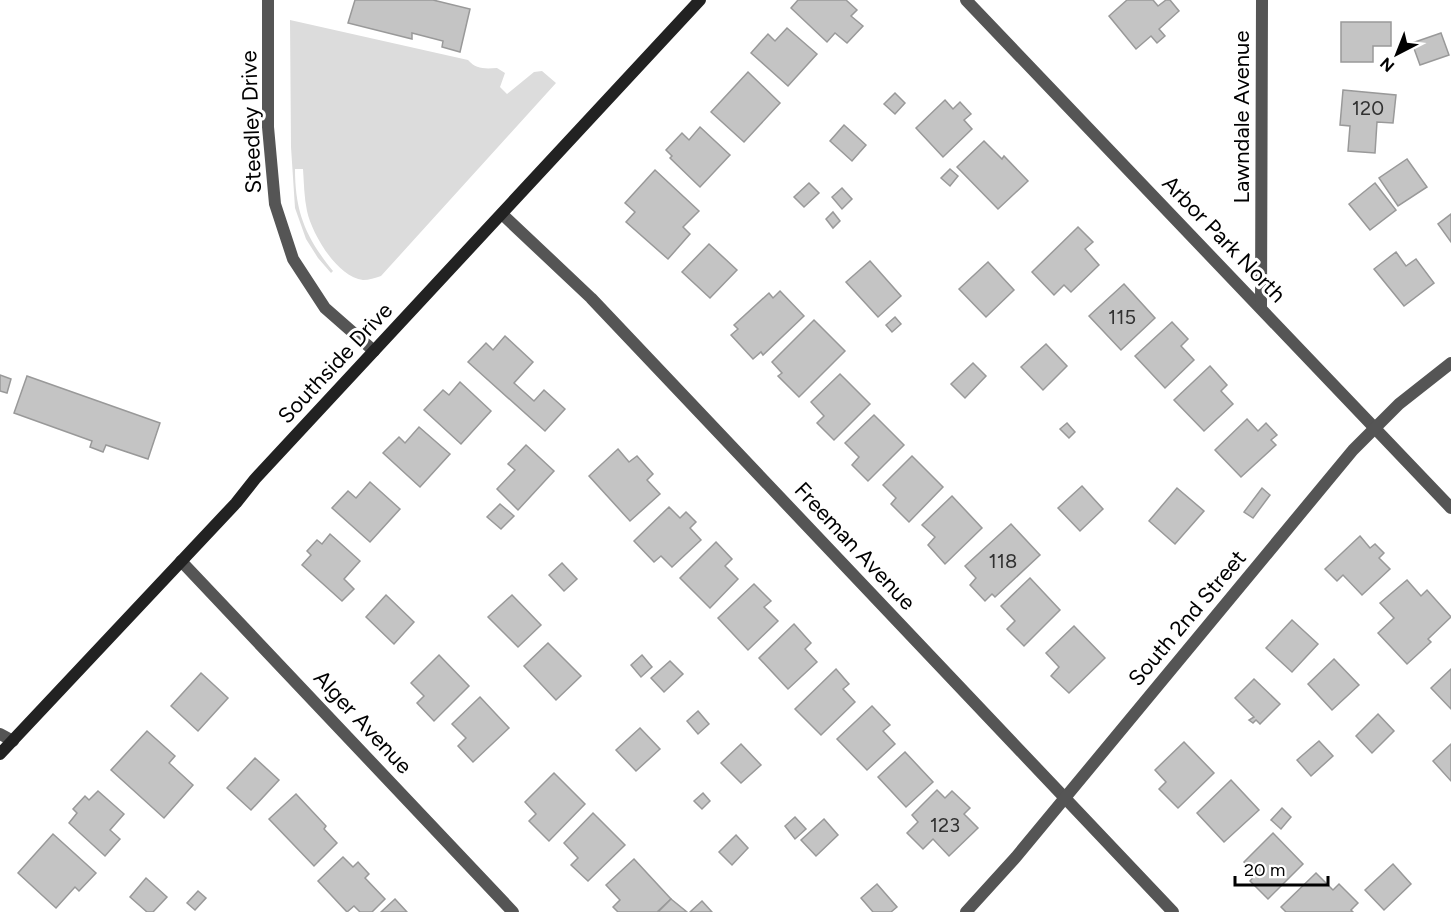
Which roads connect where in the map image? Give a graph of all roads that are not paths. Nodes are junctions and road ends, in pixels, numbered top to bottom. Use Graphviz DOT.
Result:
graph roads {
  1 [pos="268,0"];
  2 [pos="700,0"];
  3 [pos="966,0"];
  4 [pos="1262,0"];
  5 [pos="502,214"];
  6 [pos="1261,307"];
  7 [pos="374,351"];
  8 [pos="1451,363"];
  9 [pos="1375,428"];
  10 [pos="1451,508"];
  11 [pos="182,561"];
  12 [pos="0,734"];
  13 [pos="13,741"];
  14 [pos="0,754"];
  15 [pos="1065,798"];
  16 [pos="513,912"];
  17 [pos="966,912"];
  18 [pos="1173,912"];
  1 -- 7 [label="street, Steedley Drive"];
  2 -- 5 [label="main road, Southside Drive"];
  3 -- 6 [label="street, Arbor Park North"];
  4 -- 6 [label="street, Lawndale Avenue"];
  5 -- 7 [label="main road, Southside Drive"];
  5 -- 15 [label="street, Freeman Avenue"];
  6 -- 9 [label="street, Arbor Park North"];
  7 -- 11 [label="main road, Southside Drive"];
  8 -- 9 [label="street, South 2nd Street"];
  9 -- 10 [label="street, Arbor Park North"];
  9 -- 15 [label="street, South 2nd Street"];
  11 -- 13 [label="main road, Southside Drive"];
  11 -- 16 [label="street, Alger Avenue"];
  12 -- 13 [label="street"];
  13 -- 14 [label="main road, Southside Drive"];
  15 -- 17 [label="street, South 2nd Street"];
  15 -- 18 [label="street, Freeman Avenue"];
}
